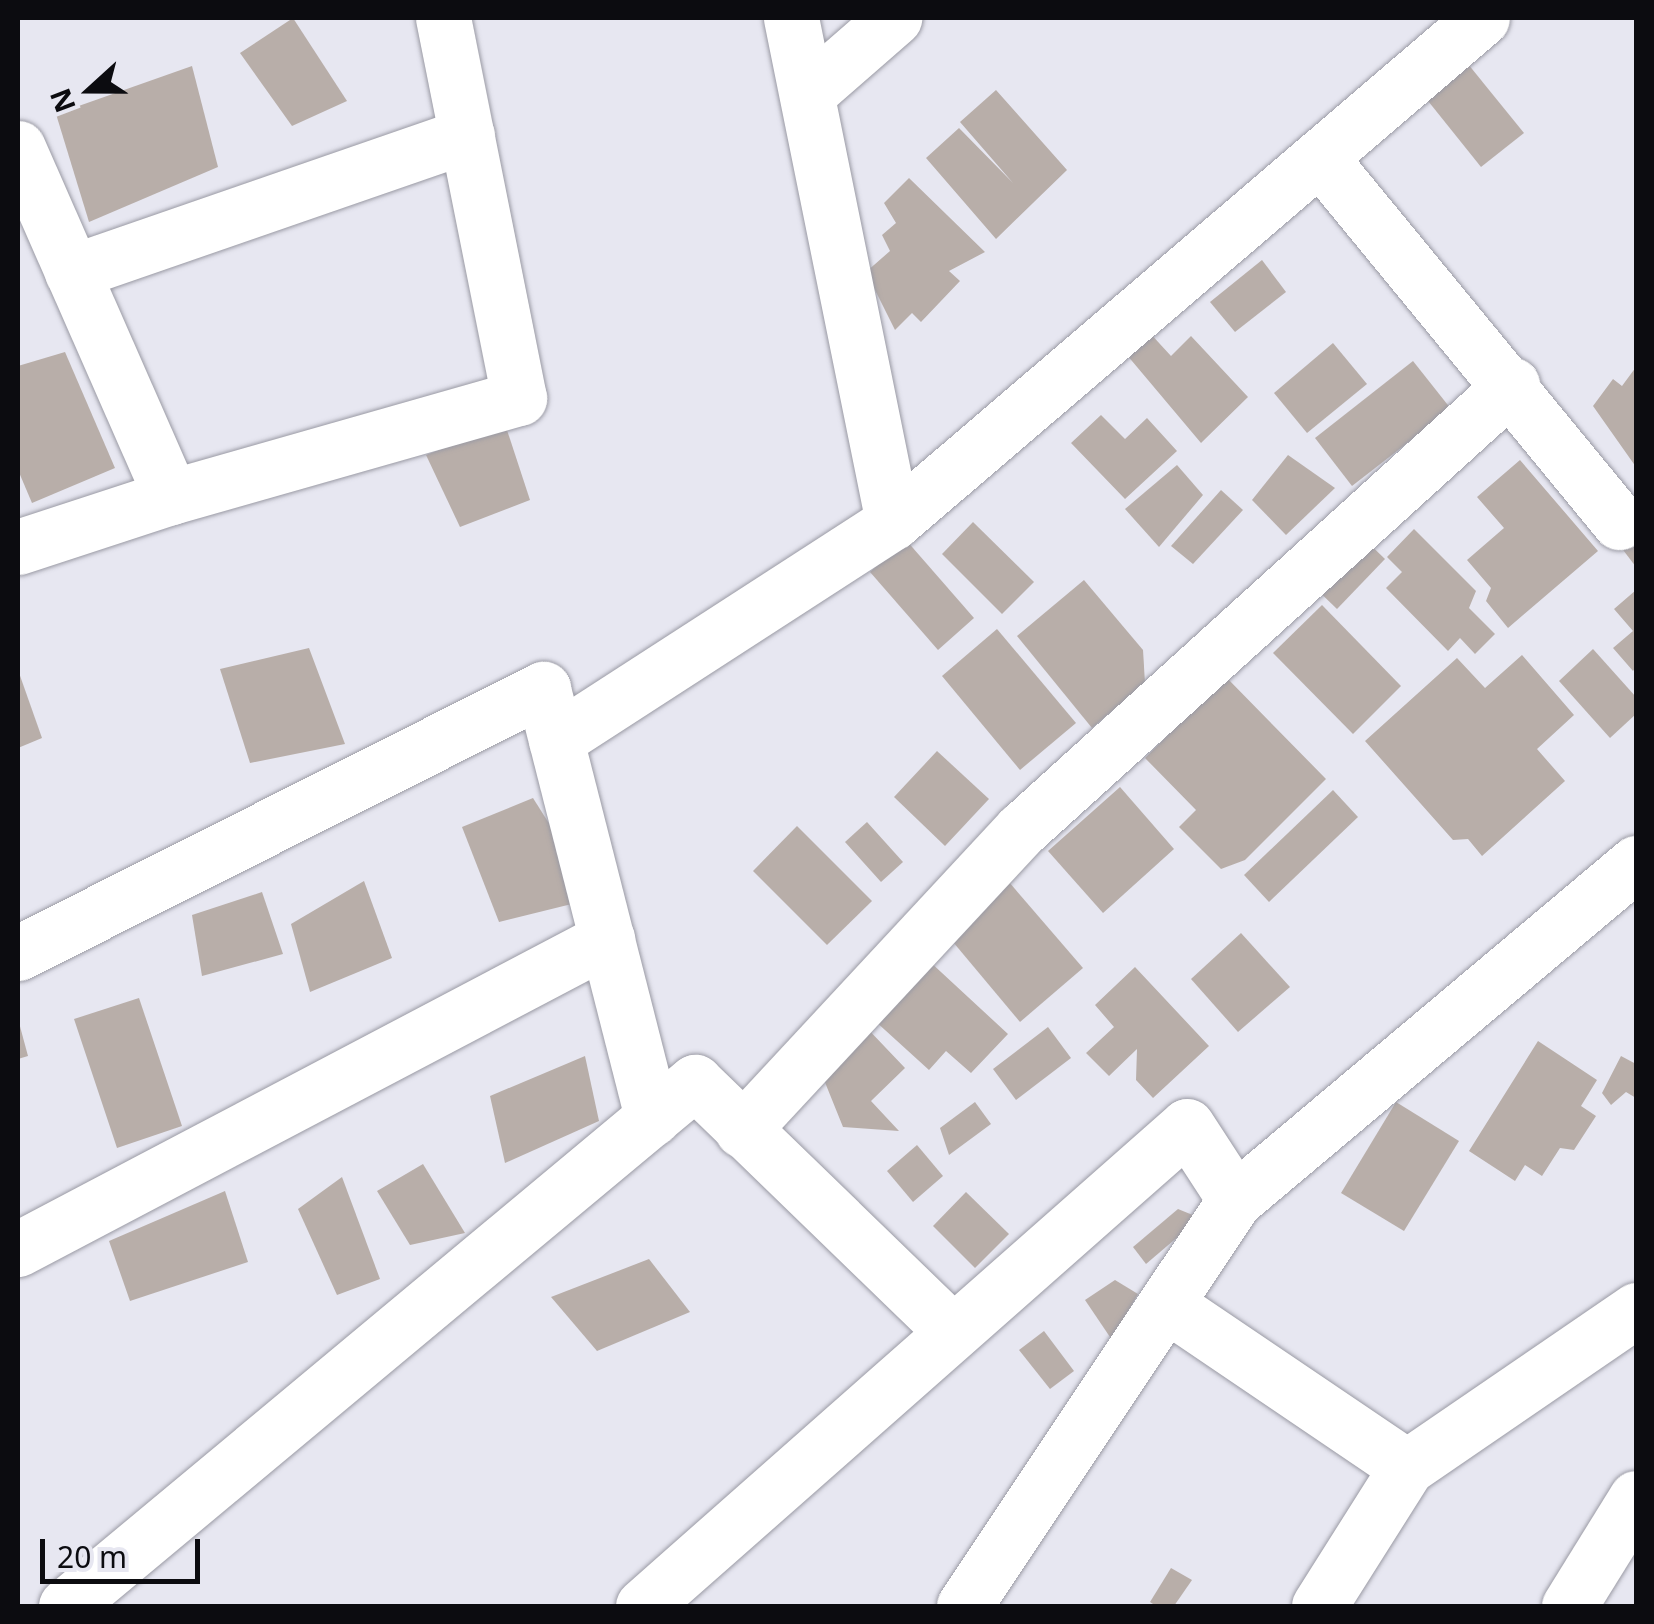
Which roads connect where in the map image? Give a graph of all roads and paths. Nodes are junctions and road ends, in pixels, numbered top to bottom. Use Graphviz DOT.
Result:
graph roads {
  1 [pos="443,18"];
  2 [pos="791,18"];
  3 [pos="894,18"];
  4 [pos="1482,18"];
  5 [pos="806,94"];
  6 [pos="467,135"];
  7 [pos="18,148"];
  8 [pos="1321,159"];
  9 [pos="72,272"];
  10 [pos="1512,385"];
  11 [pos="170,497"];
  12 [pos="893,522"];
  13 [pos="1620,522"];
  14 [pos="18,547"];
  15 [pos="556,740"];
  16 [pos="1636,863"];
  17 [pos="606,939"];
  18 [pos="18,953"];
  19 [pos="652,1118"];
  20 [pos="742,1130"];
  21 [pos="1235,1200"];
  22 [pos="18,1249"];
  23 [pos="1166,1304"];
  24 [pos="1636,1310"];
  25 [pos="953,1332"];
  26 [pos="1406,1467"];
  27 [pos="1636,1498"];
  28 [pos="66,1606"];
  29 [pos="643,1606"];
  30 [pos="964,1606"];
  31 [pos="1319,1606"];
  32 [pos="1568,1606"];
  1 -- 6 [label="street"];
  2 -- 5 [label="street"];
  3 -- 5 [label="street"];
  4 -- 8 [label="street"];
  5 -- 12 [label="street"];
  6 -- 9 [label="street"];
  6 -- 11 [label="street"];
  7 -- 9 [label="street"];
  8 -- 10 [label="street"];
  8 -- 12 [label="street"];
  9 -- 11 [label="street"];
  10 -- 13 [label="street"];
  10 -- 20 [label="street"];
  11 -- 14 [label="street"];
  12 -- 15 [label="street"];
  15 -- 17 [label="street"];
  15 -- 18 [label="street"];
  16 -- 21 [label="street"];
  17 -- 19 [label="street"];
  17 -- 22 [label="street"];
  19 -- 20 [label="street"];
  19 -- 28 [label="street"];
  20 -- 25 [label="street"];
  21 -- 23 [label="street"];
  21 -- 25 [label="street"];
  23 -- 26 [label="street"];
  23 -- 30 [label="street"];
  24 -- 26 [label="street"];
  25 -- 29 [label="street"];
  26 -- 31 [label="street"];
  27 -- 32 [label="street"];
}
